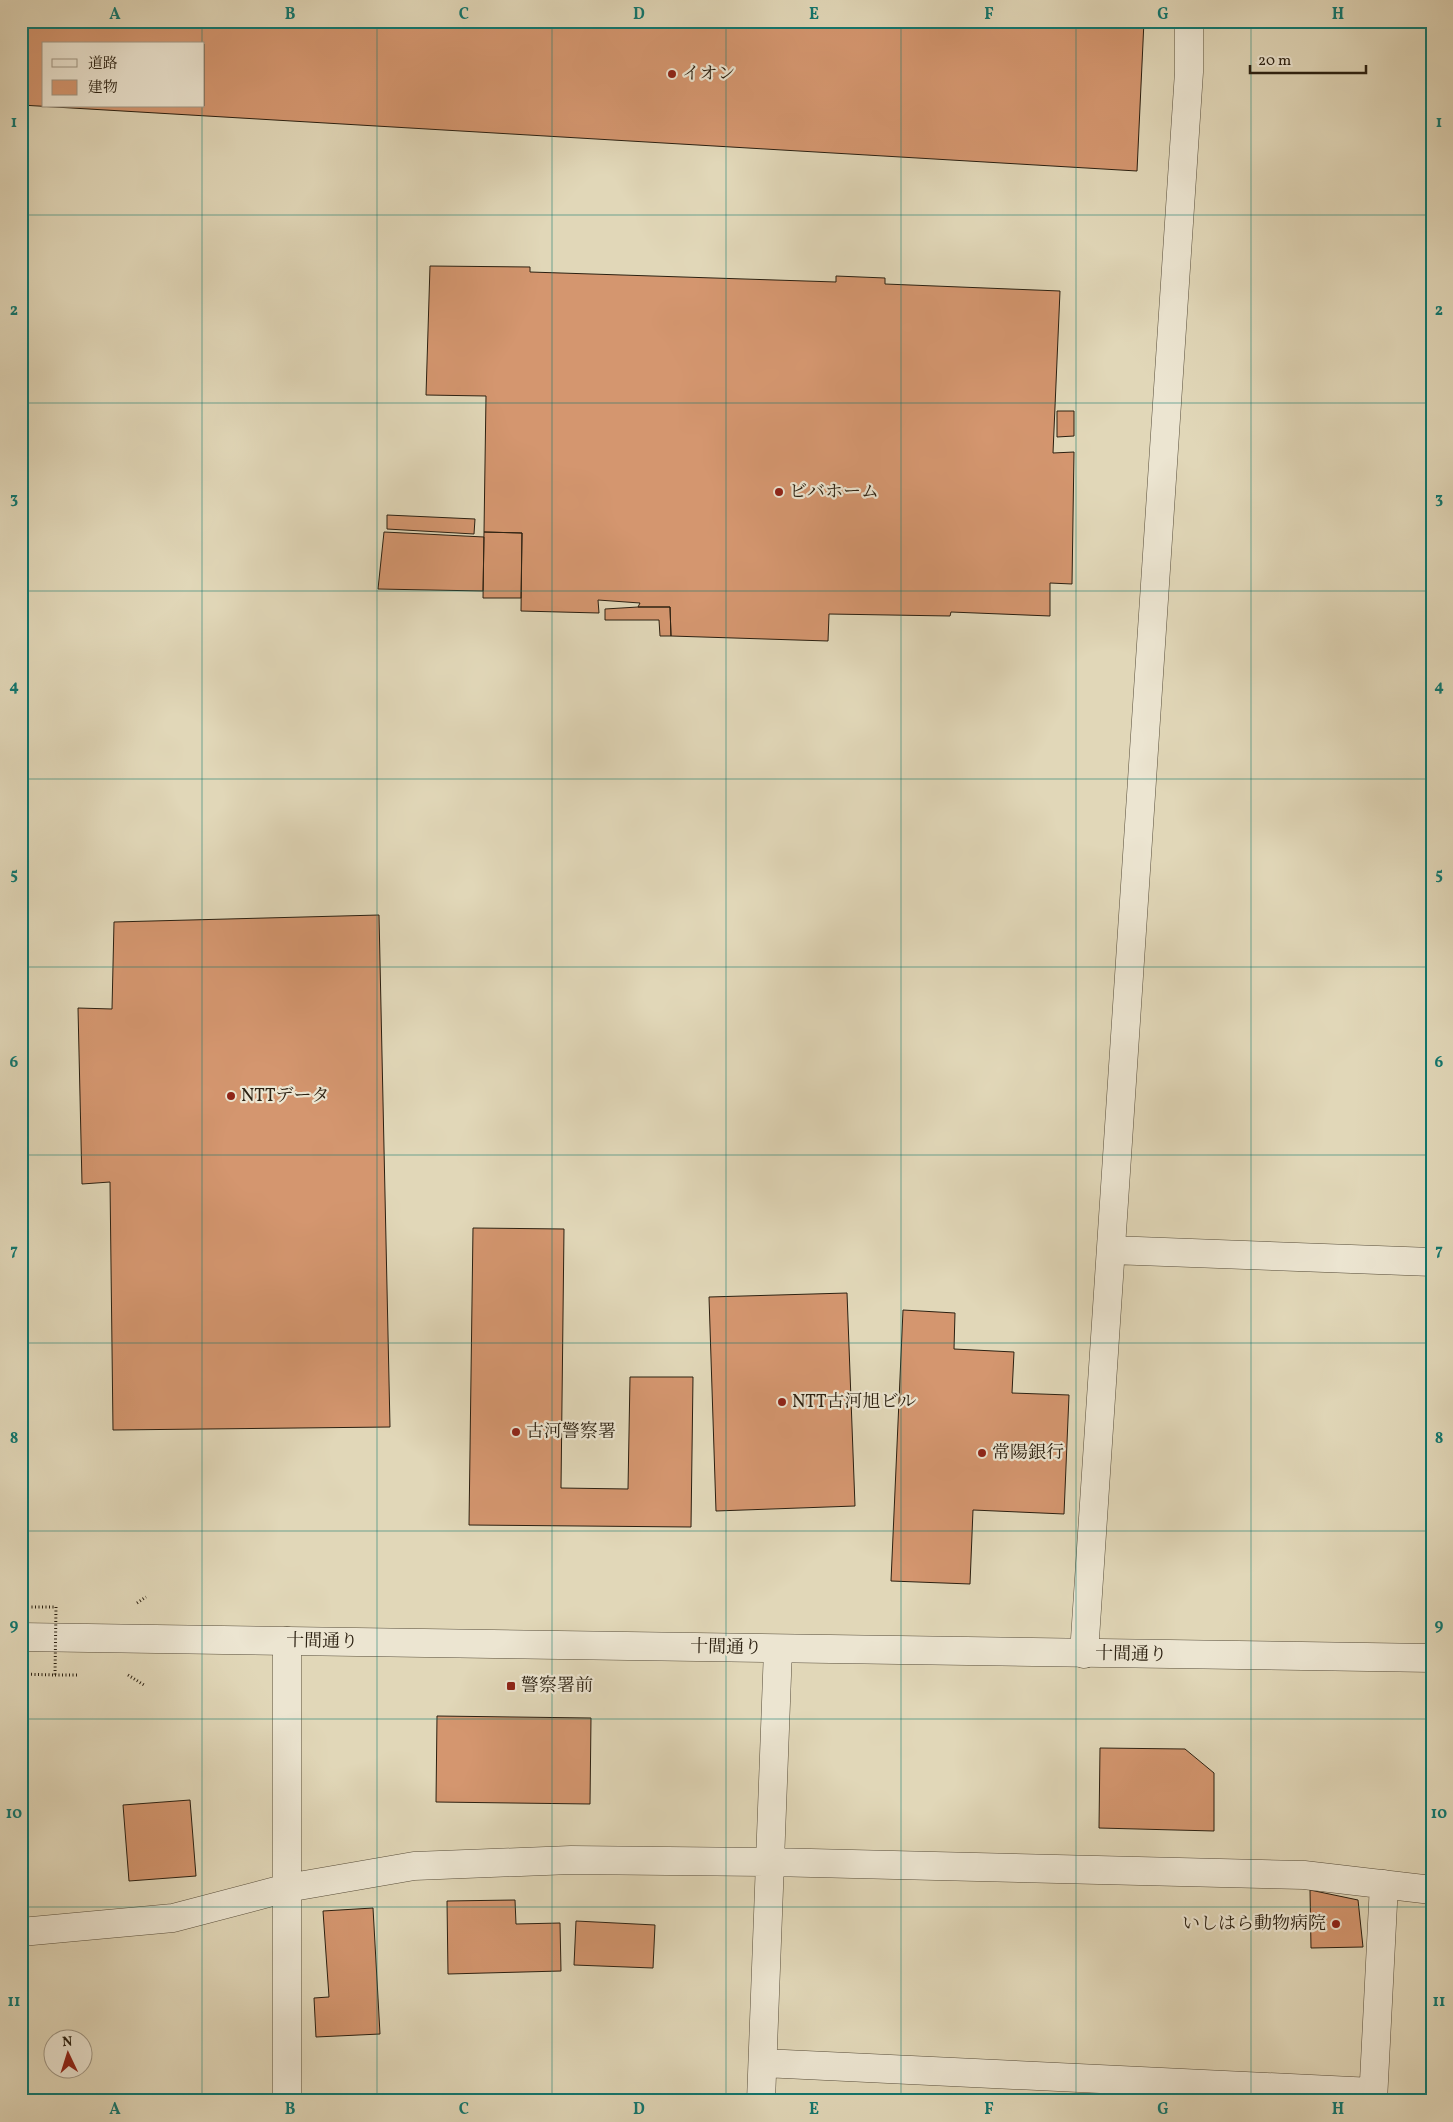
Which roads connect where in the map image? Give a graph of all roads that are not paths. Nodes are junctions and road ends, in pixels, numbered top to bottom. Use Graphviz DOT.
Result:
graph roads {
  1 [pos="1190,21"];
  2 [pos="1111,1250"];
  3 [pos="1432,1262"];
  4 [pos="21,1637"];
  5 [pos="287,1641"];
  6 [pos="778,1649"];
  7 [pos="1084,1654"];
  8 [pos="1432,1658"];
  9 [pos="770,1862"];
  10 [pos="1384,1884"];
  11 [pos="287,1888"];
  12 [pos="1432,1890"];
  13 [pos="21,1932"];
  14 [pos="763,2063"];
  15 [pos="1373,2096"];
  16 [pos="287,2101"];
  17 [pos="761,2101"];
  1 -- 2 [label="street"];
  2 -- 3 [label="street"];
  2 -- 7 [label="street"];
  4 -- 5 [label="street, 十間通り"];
  5 -- 6 [label="street, 十間通り"];
  5 -- 11 [label="street"];
  6 -- 7 [label="street, 十間通り"];
  6 -- 9 [label="street"];
  7 -- 8 [label="street, 十間通り"];
  9 -- 10 [label="street"];
  9 -- 11 [label="street"];
  9 -- 14 [label="street"];
  10 -- 12 [label="street"];
  10 -- 15 [label="street"];
  11 -- 13 [label="street"];
  11 -- 16 [label="street"];
  14 -- 15 [label="street"];
  14 -- 17 [label="street"];
}
